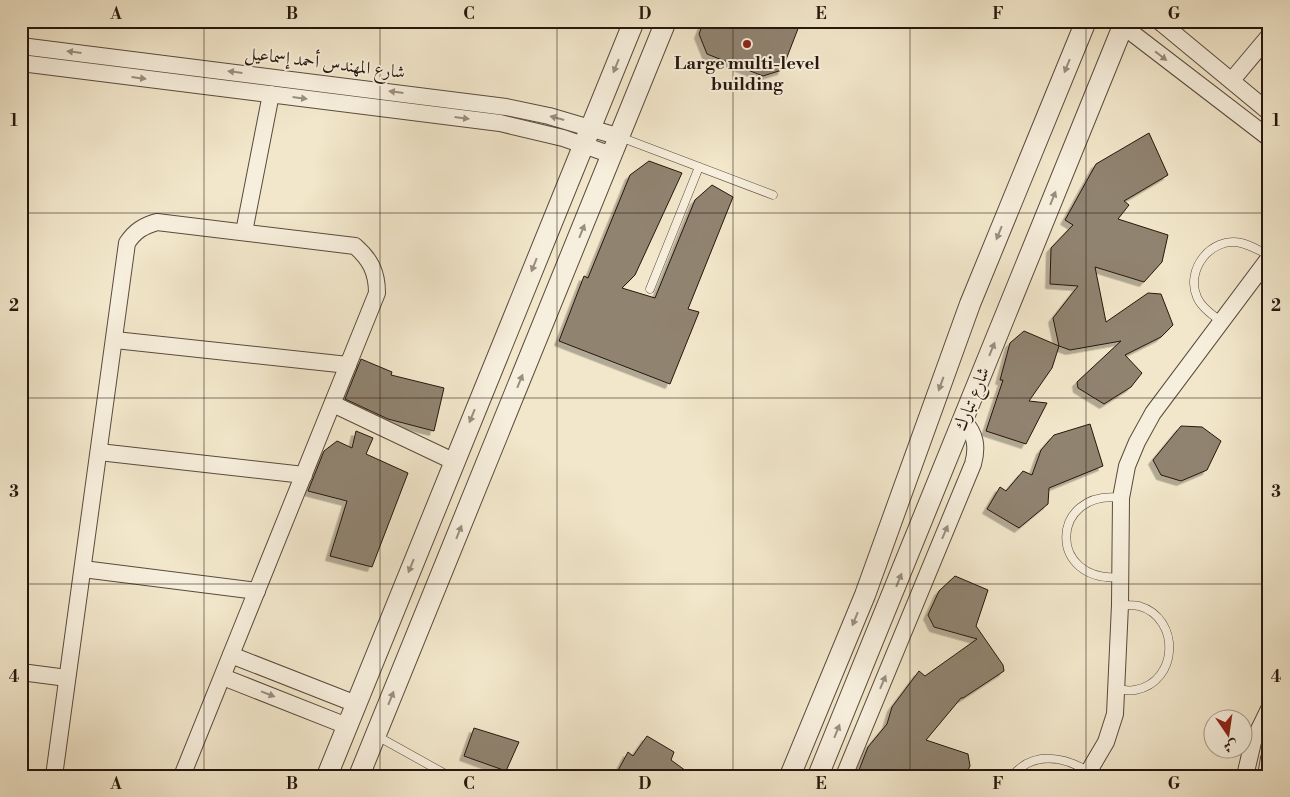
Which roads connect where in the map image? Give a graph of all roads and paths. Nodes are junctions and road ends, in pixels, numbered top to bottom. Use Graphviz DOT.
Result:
graph roads {
  1 [pos="634,21"];
  2 [pos="666,21"];
  3 [pos="1086,21"];
  4 [pos="1159,21"];
  5 [pos="1124,24"];
  6 [pos="1269,36"];
  7 [pos="22,54"];
  8 [pos="1232,80"];
  9 [pos="270,94"];
  10 [pos="1269,112"];
  11 [pos="587,136"];
  12 [pos="1269,138"];
  13 [pos="616,146"];
  14 [pos="699,168"];
  15 [pos="773,194"];
  16 [pos="244,232"];
  17 [pos="1269,256"];
  18 [pos="650,289"];
  19 [pos="1221,321"];
  20 [pos="115,340"];
  21 [pos="348,365"];
  22 [pos="333,404"];
  23 [pos="964,421"];
  24 [pos="98,452"];
  25 [pos="453,461"];
  26 [pos="304,476"];
  27 [pos="1121,498"];
  28 [pos="421,541"];
  29 [pos="450,554"];
  30 [pos="83,569"];
  31 [pos="1120,576"];
  32 [pos="257,591"];
  33 [pos="1120,605"];
  34 [pos="232,655"];
  35 [pos="21,672"];
  36 [pos="223,677"];
  37 [pos="67,678"];
  38 [pos="1116,689"];
  39 [pos="356,704"];
  40 [pos="1269,709"];
  41 [pos="348,726"];
  42 [pos="376,735"];
  43 [pos="1269,758"];
  44 [pos="1088,774"];
  45 [pos="54,776"];
  46 [pos="182,776"];
  47 [pos="327,776"];
  48 [pos="359,776"];
  49 [pos="449,776"];
  50 [pos="790,776"];
  51 [pos="818,776"];
  52 [pos="844,776"];
  53 [pos="1012,776"];
  54 [pos="1245,776"];
  55 [pos="1266,776"];
  1 -- 11 [label="street, one-way"];
  2 -- 13 [label="street"];
  3 -- 50 [label="street, شارع تبارك, one-way"];
  4 -- 8 [label="street"];
  5 -- 12 [label="street, one-way"];
  23 -- 5 [label="street, شارع تبارك, one-way"];
  6 -- 8 [label="street"];
  7 -- 9 [label="street, شارع المهندس أحمد إسماعيل, one-way"];
  11 -- 7 [label="street, شارع المهندس أحمد إسماعيل, one-way"];
  8 -- 10 [label="street"];
  9 -- 11 [label="street, شارع المهندس أحمد إسماعيل, one-way"];
  9 -- 16 [label="street"];
  11 -- 13 [label="street, شارع المهندس أحمد إسماعيل"];
  11 -- 25 [label="street, one-way"];
  13 -- 14 [label="lane"];
  29 -- 13 [label="street, one-way"];
  14 -- 15 [label="lane"];
  14 -- 18 [label="lane"];
  16 -- 20 [label="street"];
  16 -- 21 [label="street"];
  17 -- 19 [label="street"];
  17 -- 19 [label="lane"];
  19 -- 27 [label="street"];
  20 -- 21 [label="street"];
  20 -- 24 [label="street"];
  21 -- 22 [label="street"];
  22 -- 25 [label="street"];
  22 -- 26 [label="street"];
  51 -- 23 [label="street, شارع تبارك, one-way"];
  52 -- 23 [label="street, one-way"];
  24 -- 26 [label="street"];
  24 -- 30 [label="street"];
  25 -- 28 [label="street"];
  26 -- 32 [label="street"];
  27 -- 31 [label="street"];
  27 -- 31 [label="lane"];
  28 -- 29 [label="street"];
  28 -- 39 [label="street, one-way"];
  42 -- 29 [label="street, one-way"];
  30 -- 32 [label="street"];
  30 -- 37 [label="street"];
  31 -- 33 [label="street"];
  32 -- 34 [label="street"];
  33 -- 38 [label="street"];
  33 -- 38 [label="lane"];
  34 -- 36 [label="street"];
  34 -- 39 [label="street"];
  35 -- 37 [label="street"];
  36 -- 41 [label="street, one-way"];
  36 -- 46 [label="street"];
  37 -- 45 [label="street"];
  38 -- 44 [label="street"];
  39 -- 41 [label="street"];
  40 -- 54 [label="street"];
  41 -- 47 [label="street"];
  42 -- 48 [label="street"];
  42 -- 49 [label="lane"];
  43 -- 55 [label="street"];
  44 -- 53 [label="lane"];
}
